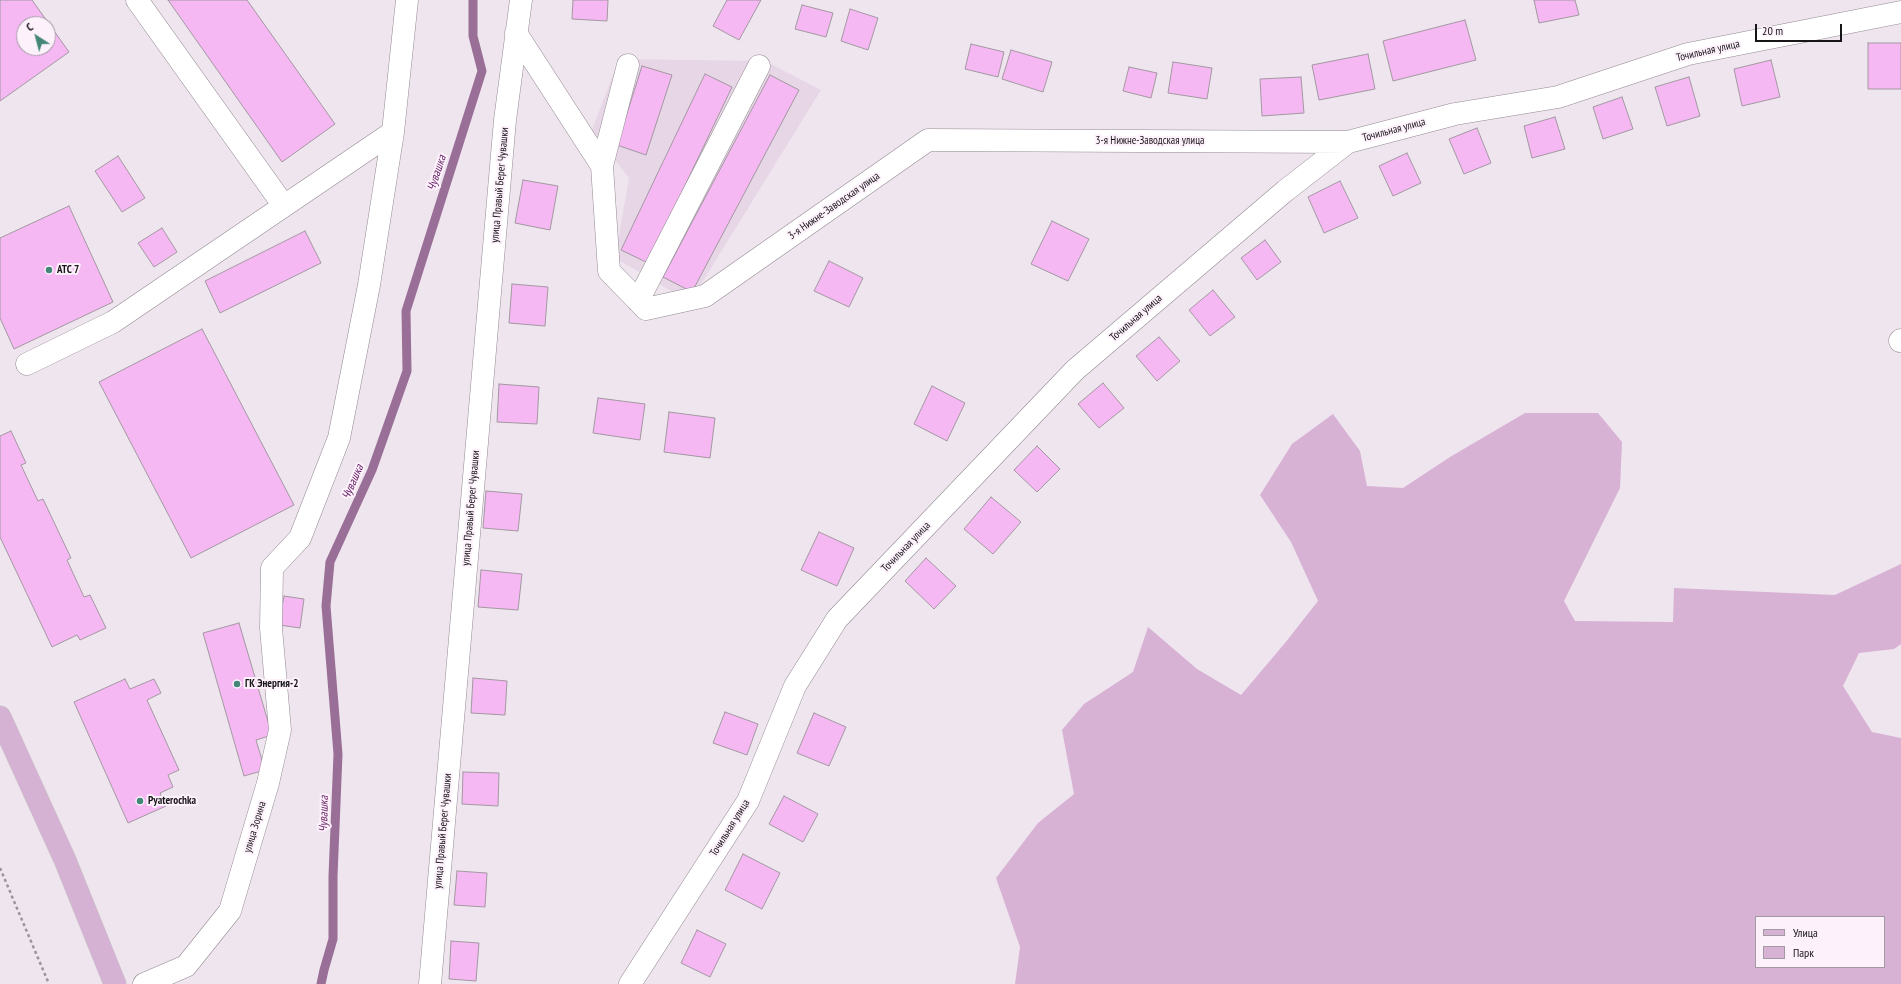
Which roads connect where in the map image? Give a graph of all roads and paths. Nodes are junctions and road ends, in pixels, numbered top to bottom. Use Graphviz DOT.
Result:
graph roads {
  1 [pos="137,0"];
  2 [pos="407,0"];
  3 [pos="521,0"];
  4 [pos="1901,11"];
  5 [pos="1864,16"];
  6 [pos="516,33"];
  7 [pos="628,65"];
  8 [pos="759,66"];
  9 [pos="393,132"];
  10 [pos="1348,142"];
  11 [pos="602,166"];
  12 [pos="284,206"];
  13 [pos="638,301"];
  14 [pos="27,364"];
  15 [pos="0,717"];
  16 [pos="0,868"];
  17 [pos="49,984"];
  18 [pos="115,984"];
  19 [pos="144,984"];
  20 [pos="430,984"];
  21 [pos="630,984"];
  1 -- 12 [label="street"];
  2 -- 9 [label="street, улица Зорина"];
  3 -- 6 [label="street, улица Правый Берег Чувашки"];
  4 -- 5 [label="street"];
  4 -- 10 [label="street, Точильная улица"];
  6 -- 11 [label="street, 3-я Нижне-Заводская улица"];
  6 -- 20 [label="street, улица Правый Берег Чувашки"];
  7 -- 11 [label="street"];
  8 -- 13 [label="street"];
  9 -- 12 [label="street"];
  9 -- 19 [label="street, улица Зорина"];
  10 -- 13 [label="street, 3-я Нижне-Заводская улица"];
  10 -- 21 [label="street, Точильная улица"];
  11 -- 13 [label="street, 3-я Нижне-Заводская улица"];
  12 -- 14 [label="street"];
  15 -- 18 [label="main road"];
  16 -- 17 [label="path"];
}
